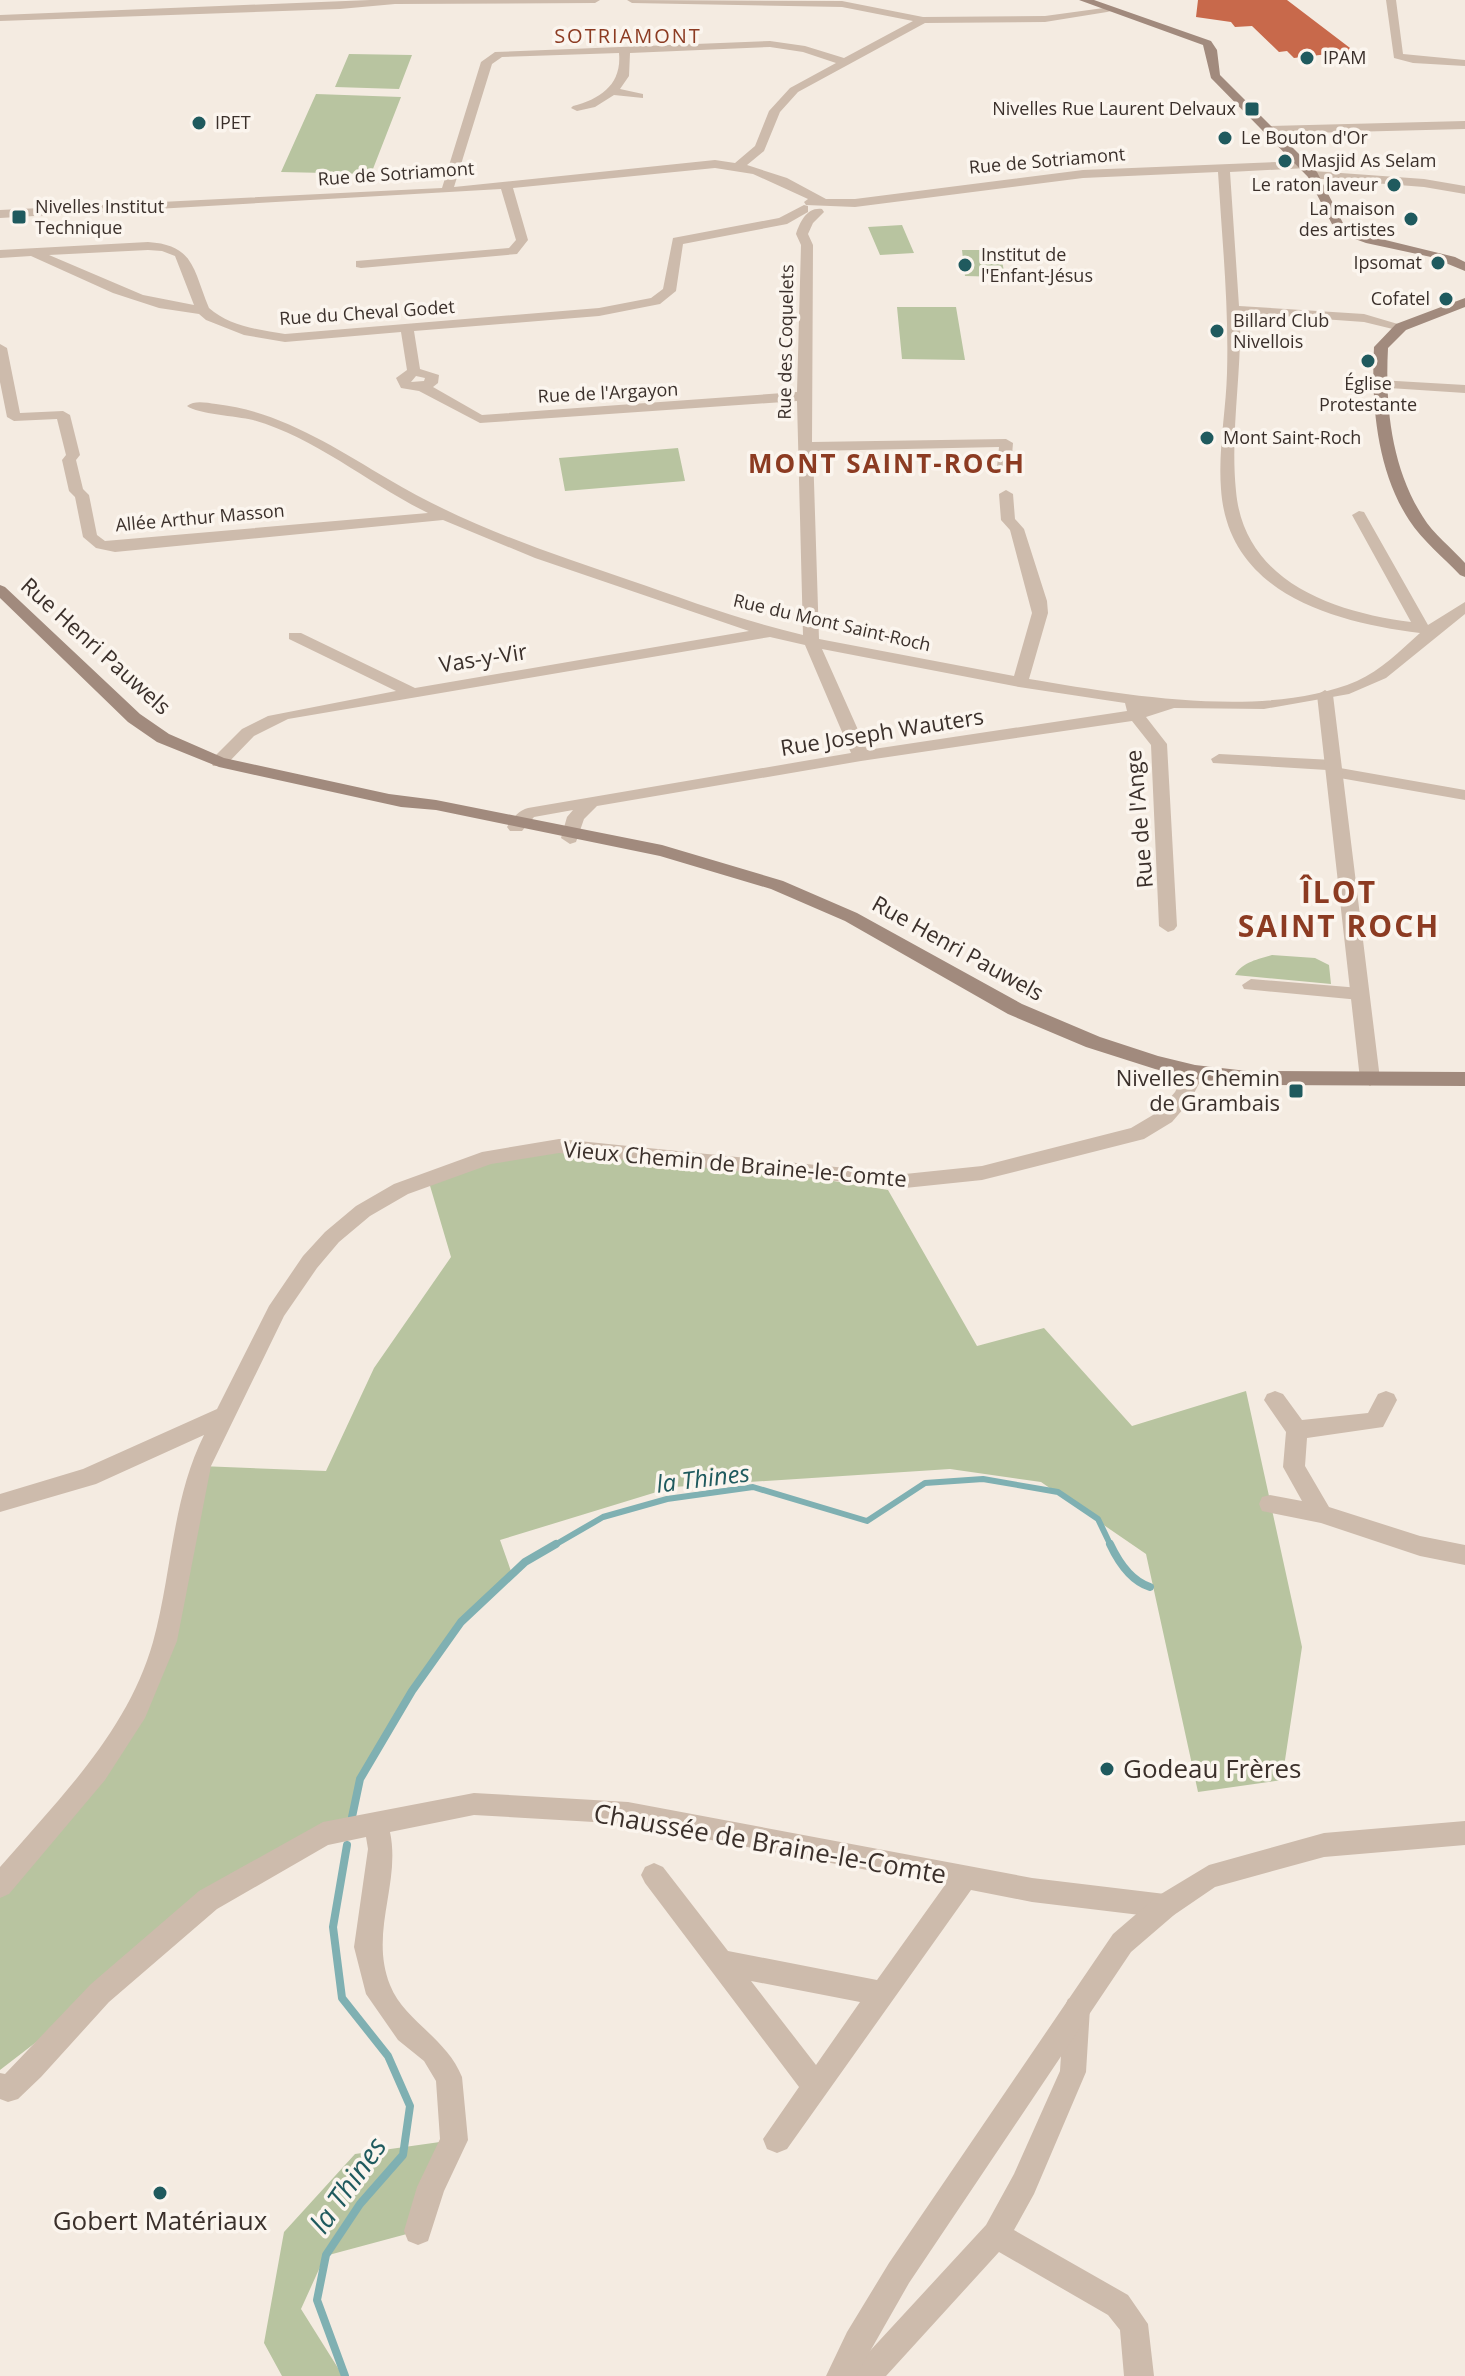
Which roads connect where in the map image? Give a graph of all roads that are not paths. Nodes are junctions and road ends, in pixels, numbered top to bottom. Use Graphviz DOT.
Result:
graph roads {
  1 [pos="376,0"];
  2 [pos="395,0"];
  3 [pos="595,0"];
  4 [pos="632,0"];
  5 [pos="1053,0"];
  6 [pos="1391,0"];
  7 [pos="1088,2"];
  8 [pos="1107,9"];
  9 [pos="1070,15"];
  10 [pos="0,18"];
  11 [pos="923,20"];
  12 [pos="624,49"];
  13 [pos="848,63"];
  14 [pos="1465,63"];
  15 [pos="610,91"];
  16 [pos="639,96"];
  17 [pos="577,108"];
  18 [pos="1465,125"];
  19 [pos="1268,130"];
  20 [pos="760,148"];
  21 [pos="739,165"];
  22 [pos="754,168"];
  23 [pos="1224,169"];
  24 [pos="1308,170"];
  25 [pos="506,184"];
  26 [pos="1465,190"];
  27 [pos="447,191"];
  28 [pos="813,209"];
  29 [pos="0,214"];
  30 [pos="671,229"];
  31 [pos="685,237"];
  32 [pos="33,252"];
  33 [pos="0,254"];
  34 [pos="1463,262"];
  35 [pos="361,264"];
  36 [pos="1464,301"];
  37 [pos="1232,309"];
  38 [pos="203,310"];
  39 [pos="1401,327"];
  40 [pos="407,330"];
  41 [pos="0,348"];
  42 [pos="1379,384"];
  43 [pos="1465,389"];
  44 [pos="804,396"];
  45 [pos="194,406"];
  46 [pos="805,447"];
  47 [pos="1004,467"];
  48 [pos="1006,494"];
  49 [pos="443,515"];
  50 [pos="1359,515"];
  51 [pos="1465,572"];
  52 [pos="0,590"];
  53 [pos="1465,607"];
  54 [pos="1427,629"];
  55 [pos="770,632"];
  56 [pos="295,636"];
  57 [pos="811,641"];
  58 [pos="1020,682"];
  59 [pos="410,692"];
  60 [pos="1325,695"];
  61 [pos="1103,696"];
  62 [pos="1134,707"];
  63 [pos="1061,708"];
  64 [pos="1102,720"];
  65 [pos="861,756"];
  66 [pos="1219,759"];
  67 [pos="219,762"];
  68 [pos="1334,768"];
  69 [pos="1465,795"];
  70 [pos="592,801"];
  71 [pos="517,824"];
  72 [pos="572,836"];
  73 [pos="1168,926"];
  74 [pos="1251,985"];
  75 [pos="1360,994"];
  76 [pos="1195,1072"];
  77 [pos="1370,1079"];
  78 [pos="1465,1079"];
  79 [pos="1275,1400"];
  80 [pos="1386,1400"];
  81 [pos="223,1416"];
  82 [pos="1297,1430"];
  83 [pos="0,1503"];
  84 [pos="1270,1504"];
  85 [pos="1321,1514"];
  86 [pos="1465,1555"];
  87 [pos="376,1824"];
  88 [pos="1465,1833"];
  89 [pos="654,1875"];
  90 [pos="965,1878"];
  91 [pos="0,1886"];
  92 [pos="1165,1906"];
  93 [pos="721,1962"];
  94 [pos="882,1994"];
  95 [pos="1078,2004"];
  96 [pos="0,2086"];
  97 [pos="816,2087"];
  98 [pos="777,2139"];
  99 [pos="418,2231"];
  100 [pos="996,2235"];
  101 [pos="841,2376"];
  102 [pos="866,2376"];
  103 [pos="1139,2376"];
  1 -- 2 [label="street"];
  1 -- 10 [label="street"];
  2 -- 3 [label="street"];
  4 -- 11 [label="street"];
  5 -- 9 [label="street"];
  6 -- 14 [label="street"];
  7 -- 8 [label="main road"];
  7 -- 9 [label="street"];
  8 -- 9 [label="street"];
  8 -- 19 [label="main road"];
  9 -- 11 [label="street"];
  11 -- 13 [label="street"];
  12 -- 13 [label="street"];
  12 -- 15 [label="street"];
  12 -- 27 [label="street"];
  13 -- 20 [label="street"];
  15 -- 16 [label="street"];
  15 -- 17 [label="street"];
  18 -- 19 [label="street"];
  19 -- 24 [label="main road"];
  20 -- 21 [label="street"];
  20 -- 22 [label="street"];
  21 -- 22 [label="street, Rue de Sotriamont"];
  21 -- 25 [label="street, Rue de Sotriamont"];
  22 -- 28 [label="street, Rue de Sotriamont"];
  23 -- 24 [label="street, Rue de Sotriamont"];
  23 -- 28 [label="street, Rue de Sotriamont"];
  23 -- 37 [label="street"];
  24 -- 26 [label="street, Rue de Sotriamont"];
  24 -- 34 [label="main road"];
  25 -- 27 [label="street, Rue de Sotriamont"];
  25 -- 35 [label="street"];
  27 -- 29 [label="street, Rue de Sotriamont"];
  28 -- 31 [label="street"];
  28 -- 44 [label="street, Rue des Coquelets"];
  30 -- 31 [label="street"];
  31 -- 40 [label="street, Rue du Cheval Godet"];
  32 -- 33 [label="street"];
  32 -- 38 [label="street"];
  32 -- 38 [label="street"];
  36 -- 39 [label="main road"];
  37 -- 39 [label="street"];
  37 -- 54 [label="street"];
  38 -- 40 [label="street, Rue du Cheval Godet"];
  39 -- 42 [label="main road"];
  40 -- 44 [label="street, Rue de l'Argayon"];
  41 -- 49 [label="street, Allée Arthur Masson"];
  42 -- 43 [label="street"];
  42 -- 51 [label="main road"];
  44 -- 46 [label="street, Rue des Coquelets"];
  45 -- 49 [label="street, Rue du Mont Saint-Roch"];
  46 -- 47 [label="street"];
  46 -- 57 [label="street, Rue des Coquelets"];
  48 -- 58 [label="street"];
  49 -- 55 [label="street, Rue du Mont Saint-Roch"];
  50 -- 54 [label="street"];
  52 -- 67 [label="main road, Rue Henri Pauwels"];
  53 -- 54 [label="street"];
  54 -- 60 [label="street"];
  55 -- 57 [label="street, Rue du Mont Saint-Roch"];
  55 -- 59 [label="street, Vas-y-Vir"];
  56 -- 59 [label="street"];
  57 -- 58 [label="street, Rue du Mont Saint-Roch"];
  57 -- 65 [label="street, Rue des Coquelets"];
  58 -- 63 [label="street, Rue du Mont Saint-Roch"];
  59 -- 67 [label="street, Vas-y-Vir"];
  60 -- 62 [label="street, Rue Joseph Wauters"];
  60 -- 68 [label="street"];
  61 -- 62 [label="street, Rue du Mont Saint-Roch"];
  61 -- 63 [label="street, Rue du Mont Saint-Roch"];
  61 -- 64 [label="street"];
  62 -- 64 [label="street, Rue Joseph Wauters"];
  62 -- 73 [label="street, Rue de l'Ange"];
  63 -- 64 [label="street, Rue Joseph Wauters"];
  63 -- 65 [label="street, Rue Joseph Wauters"];
  65 -- 70 [label="street, Rue Joseph Wauters"];
  66 -- 68 [label="street"];
  67 -- 71 [label="main road, Rue Henri Pauwels"];
  68 -- 69 [label="street"];
  68 -- 75 [label="street"];
  70 -- 71 [label="street, Rue Joseph Wauters"];
  70 -- 72 [label="street"];
  71 -- 72 [label="main road, Rue Henri Pauwels"];
  72 -- 76 [label="main road, Rue Henri Pauwels"];
  74 -- 75 [label="street"];
  75 -- 77 [label="street"];
  76 -- 77 [label="main road, Rue Henri Pauwels"];
  76 -- 81 [label="street, Vieux Chemin de Braine-le-Comte"];
  77 -- 78 [label="main road, Rue Henri Pauwels"];
  79 -- 82 [label="street"];
  80 -- 82 [label="street"];
  81 -- 83 [label="street"];
  81 -- 91 [label="street, Vieux Chemin de Braine-le-Comte"];
  82 -- 85 [label="street"];
  84 -- 85 [label="street"];
  85 -- 86 [label="street"];
  87 -- 90 [label="street, Chaussée de Braine-le-Comte"];
  87 -- 96 [label="street, Chaussée de Braine-le-Comte"];
  87 -- 99 [label="street"];
  88 -- 92 [label="street"];
  89 -- 93 [label="street"];
  90 -- 92 [label="street, Chaussée de Braine-le-Comte"];
  90 -- 94 [label="street"];
  92 -- 95 [label="street"];
  93 -- 94 [label="street"];
  93 -- 97 [label="street"];
  94 -- 97 [label="street"];
  95 -- 100 [label="street"];
  95 -- 101 [label="street"];
  97 -- 98 [label="street"];
  100 -- 102 [label="street"];
  100 -- 103 [label="street"];
}
